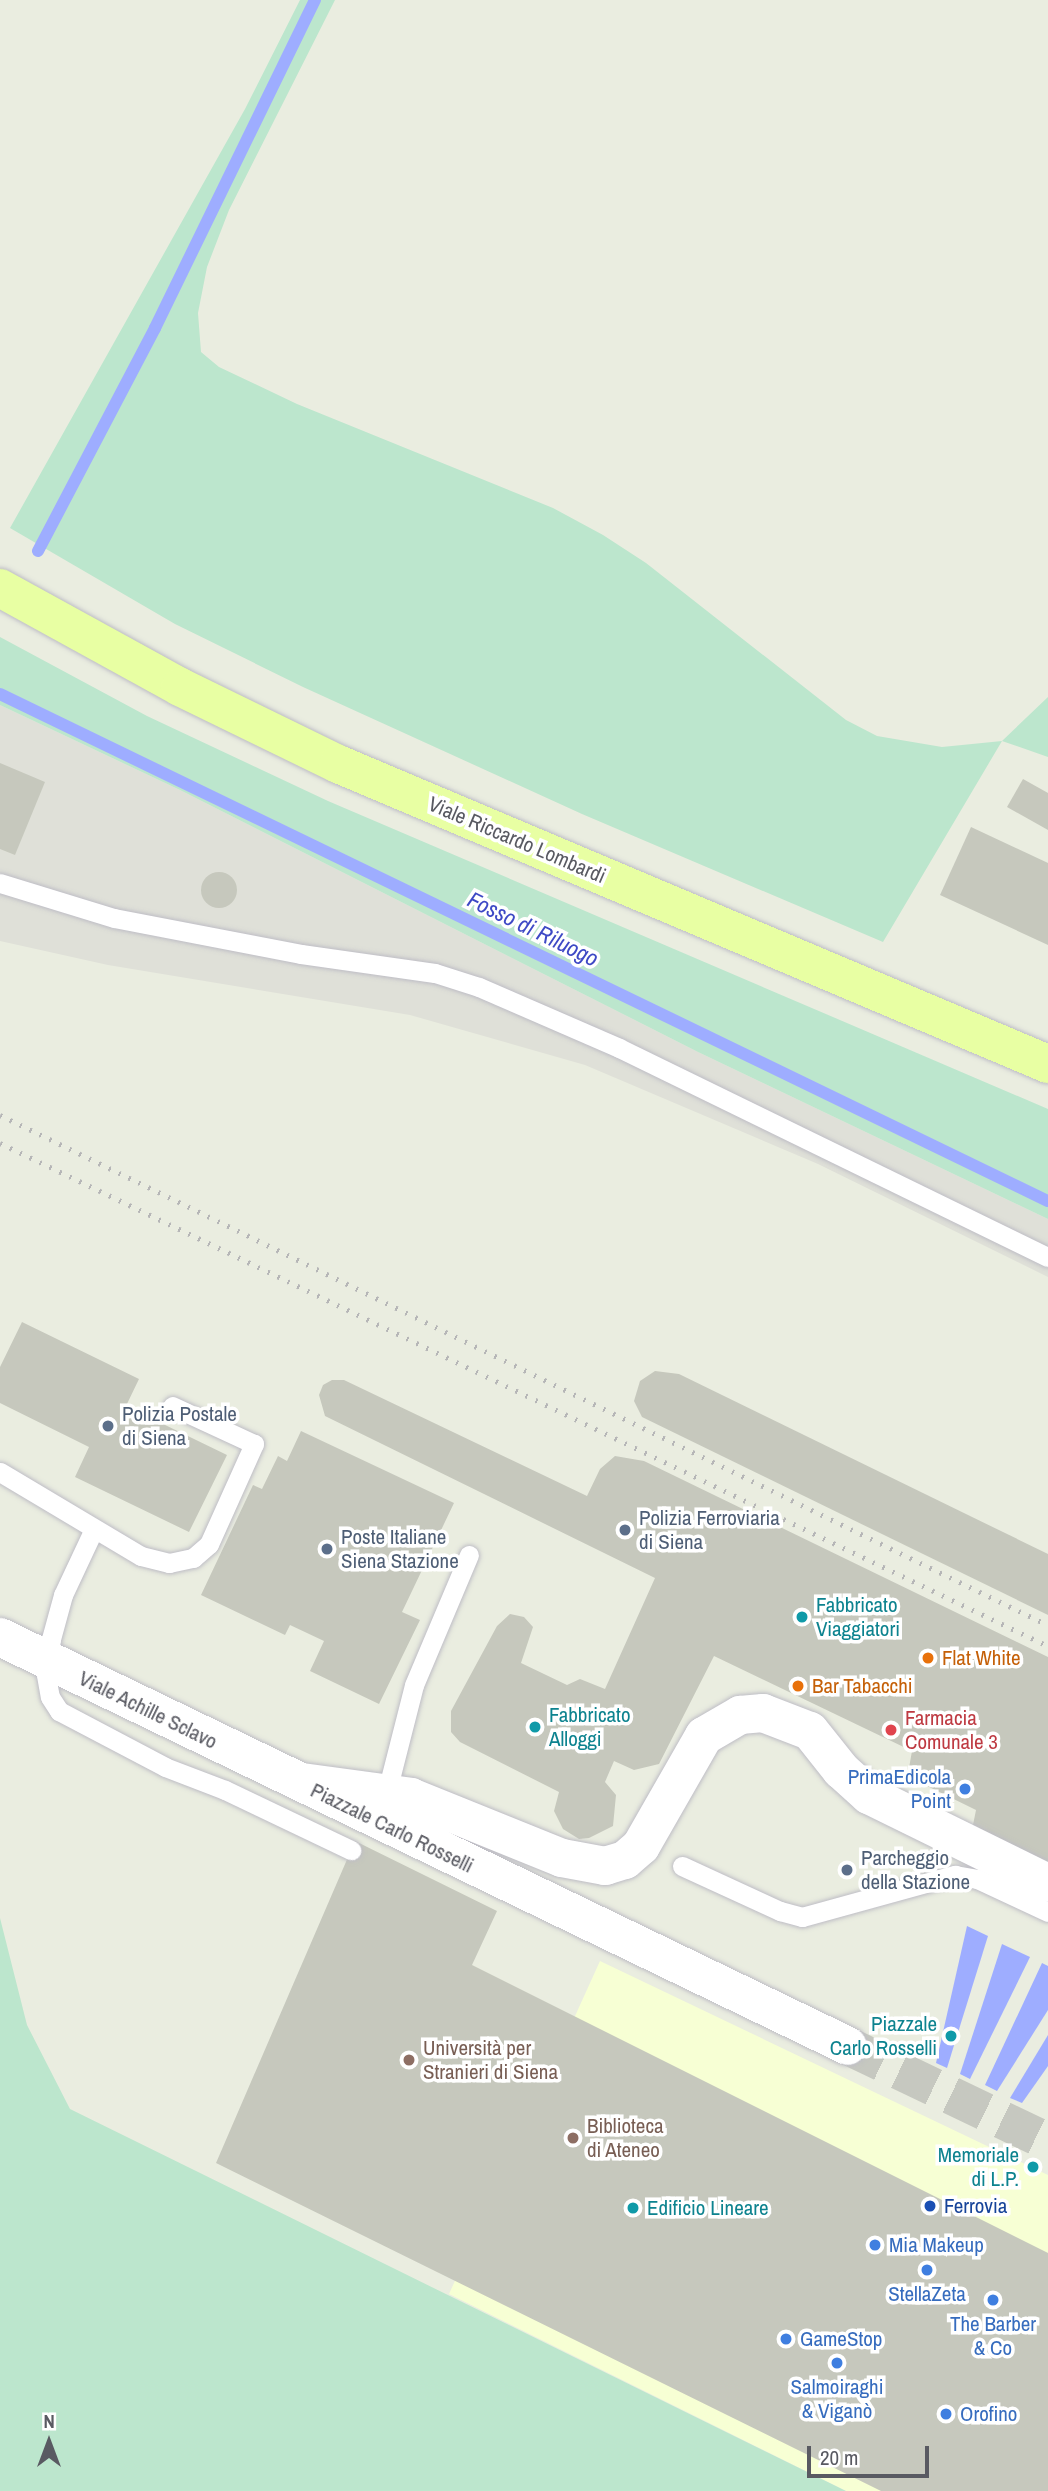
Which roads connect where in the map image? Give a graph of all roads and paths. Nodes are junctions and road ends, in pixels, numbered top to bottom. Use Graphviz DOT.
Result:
graph roads {
  1 [pos="0,588"];
  2 [pos="0,883"];
  3 [pos="1048,1064"];
  4 [pos="1048,1257"];
  5 [pos="172,1406"];
  6 [pos="0,1472"];
  7 [pos="93,1531"];
  8 [pos="469,1555"];
  9 [pos="1,1637"];
  10 [pos="48,1660"];
  11 [pos="293,1781"];
  12 [pos="387,1791"];
  13 [pos="351,1850"];
  14 [pos="682,1866"];
  15 [pos="1048,1883"];
  16 [pos="1048,1912"];
  17 [pos="848,2046"];
  1 -- 3 [label="main road, Viale Riccardo Lombardi"];
  2 -- 4 [label="lane"];
  5 -- 7 [label="lane"];
  6 -- 7 [label="lane"];
  7 -- 10 [label="lane"];
  8 -- 12 [label="lane"];
  9 -- 10 [label="main road, Viale Achille Sclavo"];
  10 -- 11 [label="main road, Viale Achille Sclavo"];
  10 -- 13 [label="lane"];
  11 -- 12 [label="main road, Piazzale Carlo Rosselli"];
  11 -- 17 [label="main road, Piazzale Carlo Rosselli"];
  12 -- 15 [label="main road, Piazzale Carlo Rosselli"];
  14 -- 16 [label="lane"];
}
